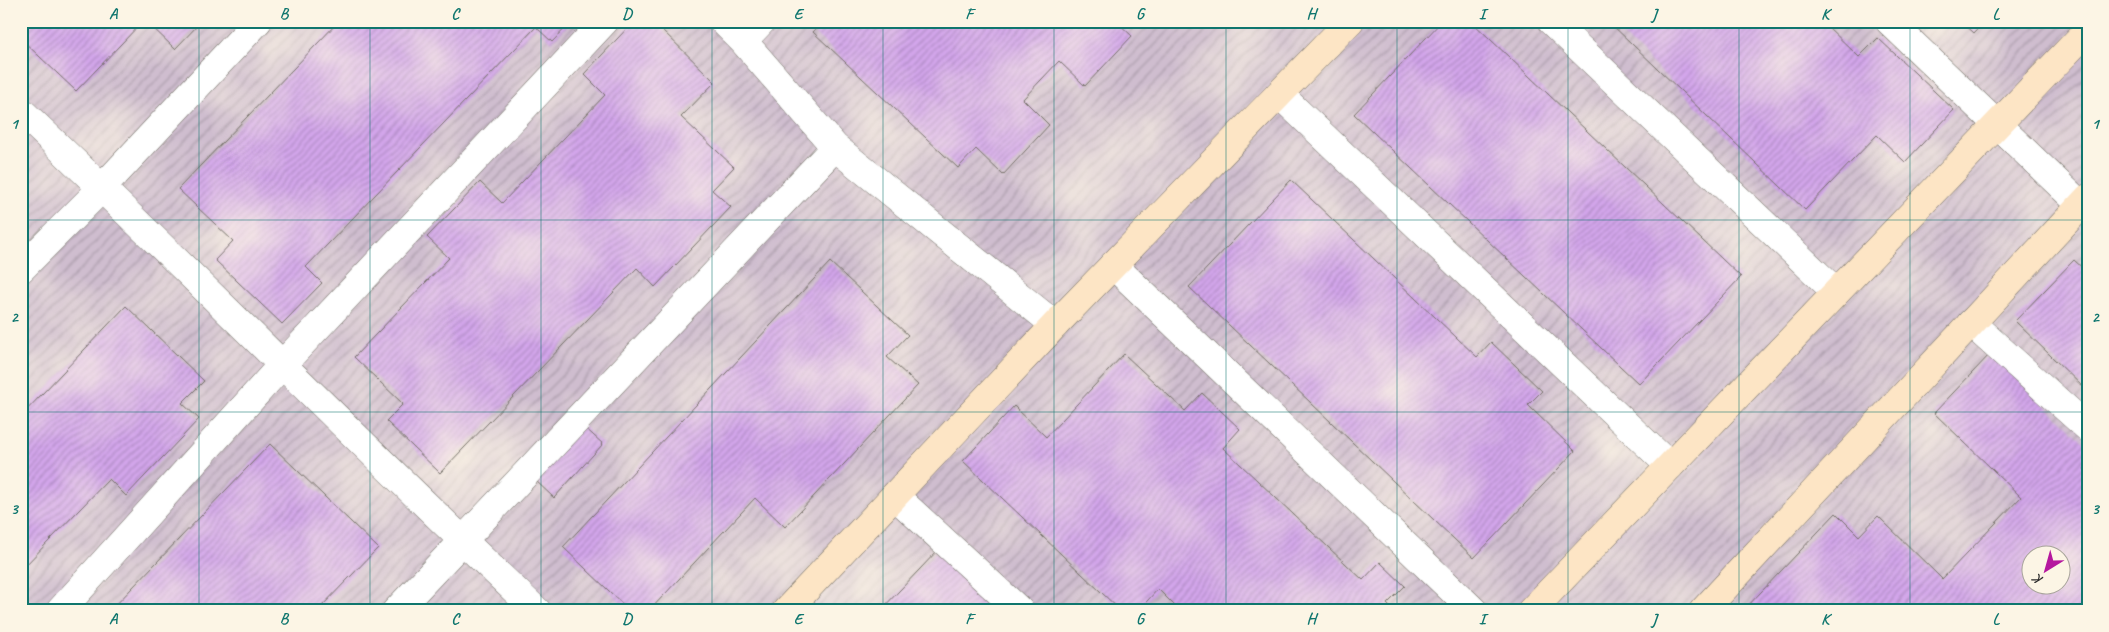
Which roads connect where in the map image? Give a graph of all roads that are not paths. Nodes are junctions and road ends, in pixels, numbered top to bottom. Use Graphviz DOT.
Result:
graph roads {
  1 [pos="258,21"];
  2 [pos="605,21"];
  3 [pos="723,21"];
  4 [pos="762,21"];
  5 [pos="1350,21"];
  6 [pos="1550,21"];
  7 [pos="1889,21"];
  8 [pos="2088,30"];
  9 [pos="743,41"];
  10 [pos="1279,94"];
  11 [pos="21,111"];
  12 [pos="1997,124"];
  13 [pos="835,147"];
  14 [pos="102,188"];
  15 [pos="2084,202"];
  16 [pos="1113,265"];
  17 [pos="21,268"];
  18 [pos="1836,292"];
  19 [pos="1972,323"];
  20 [pos="1055,326"];
  21 [pos="281,366"];
  22 [pos="2088,428"];
  23 [pos="1670,466"];
  24 [pos="895,496"];
  25 [pos="462,540"];
  26 [pos="60,611"];
  27 [pos="396,611"];
  28 [pos="537,611"];
  29 [pos="786,611"];
  30 [pos="1020,611"];
  31 [pos="1474,611"];
  32 [pos="1531,611"];
  33 [pos="1703,611"];
  1 -- 14 [label="street"];
  2 -- 21 [label="street"];
  3 -- 9 [label="street"];
  4 -- 9 [label="street"];
  5 -- 10 [label="street"];
  6 -- 18 [label="street"];
  7 -- 12 [label="street"];
  8 -- 12 [label="street"];
  9 -- 13 [label="street"];
  10 -- 16 [label="street"];
  10 -- 23 [label="street"];
  11 -- 14 [label="street"];
  12 -- 15 [label="street"];
  12 -- 18 [label="street"];
  13 -- 20 [label="street"];
  13 -- 25 [label="street"];
  14 -- 17 [label="street"];
  14 -- 21 [label="street"];
  15 -- 19 [label="street"];
  16 -- 20 [label="street"];
  16 -- 31 [label="street"];
  18 -- 23 [label="street"];
  19 -- 22 [label="street"];
  19 -- 33 [label="street"];
  20 -- 24 [label="street"];
  21 -- 25 [label="street"];
  21 -- 26 [label="street"];
  23 -- 32 [label="street"];
  24 -- 29 [label="street"];
  24 -- 30 [label="street"];
  25 -- 27 [label="street"];
  25 -- 28 [label="street"];
}
